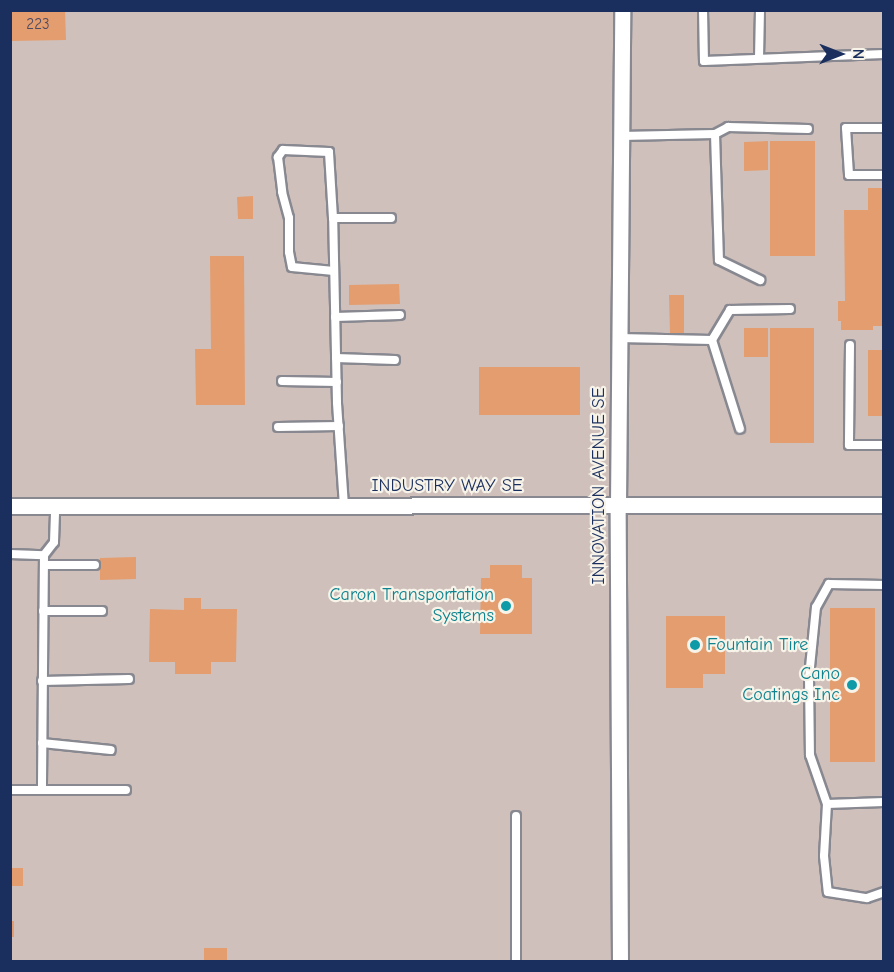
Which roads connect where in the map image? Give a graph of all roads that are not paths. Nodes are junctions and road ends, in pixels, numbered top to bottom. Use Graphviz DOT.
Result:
graph roads {
  1 [pos="622,10"];
  2 [pos="703,10"];
  3 [pos="760,10"];
  4 [pos="884,54"];
  5 [pos="759,58"];
  6 [pos="884,128"];
  7 [pos="808,129"];
  8 [pos="715,134"];
  9 [pos="621,136"];
  10 [pos="884,175"];
  11 [pos="333,218"];
  12 [pos="391,218"];
  13 [pos="334,271"];
  14 [pos="760,280"];
  15 [pos="790,309"];
  16 [pos="400,315"];
  17 [pos="335,317"];
  18 [pos="619,338"];
  19 [pos="712,340"];
  20 [pos="850,345"];
  21 [pos="336,358"];
  22 [pos="395,360"];
  23 [pos="282,381"];
  24 [pos="337,382"];
  25 [pos="339,426"];
  26 [pos="278,427"];
  27 [pos="740,429"];
  28 [pos="884,445"];
  29 [pos="884,505"];
  30 [pos="10,506"];
  31 [pos="55,506"];
  32 [pos="344,506"];
  33 [pos="618,506"];
  34 [pos="10,554"];
  35 [pos="44,555"];
  36 [pos="44,565"];
  37 [pos="95,565"];
  38 [pos="884,585"];
  39 [pos="43,611"];
  40 [pos="102,611"];
  41 [pos="129,679"];
  42 [pos="42,681"];
  43 [pos="42,742"];
  44 [pos="111,750"];
  45 [pos="10,790"];
  46 [pos="42,790"];
  47 [pos="126,790"];
  48 [pos="884,802"];
  49 [pos="827,804"];
  50 [pos="516,816"];
  51 [pos="884,892"];
  52 [pos="516,962"];
  53 [pos="620,962"];
  1 -- 9 [label="street, INNOVATION AVENUE SE"];
  2 -- 5 [label="lane"];
  3 -- 5 [label="lane"];
  4 -- 5 [label="lane"];
  6 -- 10 [label="lane"];
  7 -- 8 [label="lane"];
  8 -- 9 [label="lane"];
  8 -- 14 [label="lane"];
  9 -- 18 [label="street, INNOVATION AVENUE SE"];
  11 -- 12 [label="lane"];
  11 -- 13 [label="lane"];
  11 -- 13 [label="lane"];
  13 -- 17 [label="lane"];
  15 -- 19 [label="lane"];
  16 -- 17 [label="lane"];
  17 -- 21 [label="lane"];
  18 -- 19 [label="lane"];
  18 -- 33 [label="street, INNOVATION AVENUE SE"];
  19 -- 27 [label="lane"];
  20 -- 28 [label="lane"];
  21 -- 22 [label="lane"];
  21 -- 24 [label="lane"];
  23 -- 24 [label="lane"];
  24 -- 25 [label="lane"];
  25 -- 26 [label="lane"];
  25 -- 32 [label="lane"];
  29 -- 33 [label="street, INDUSTRY WAY SE"];
  30 -- 31 [label="street, INDUSTRY WAY SE"];
  31 -- 32 [label="street, INDUSTRY WAY SE"];
  31 -- 35 [label="lane"];
  32 -- 33 [label="street, INDUSTRY WAY SE"];
  33 -- 53 [label="street, INNOVATION AVENUE SE"];
  34 -- 35 [label="lane"];
  35 -- 36 [label="lane"];
  36 -- 37 [label="lane"];
  36 -- 39 [label="lane"];
  38 -- 49 [label="lane"];
  39 -- 40 [label="lane"];
  39 -- 42 [label="lane"];
  41 -- 42 [label="lane"];
  42 -- 43 [label="lane"];
  43 -- 44 [label="lane"];
  43 -- 46 [label="lane"];
  45 -- 46 [label="lane"];
  46 -- 47 [label="lane"];
  48 -- 49 [label="lane"];
  49 -- 51 [label="lane"];
  50 -- 52 [label="lane"];
}
